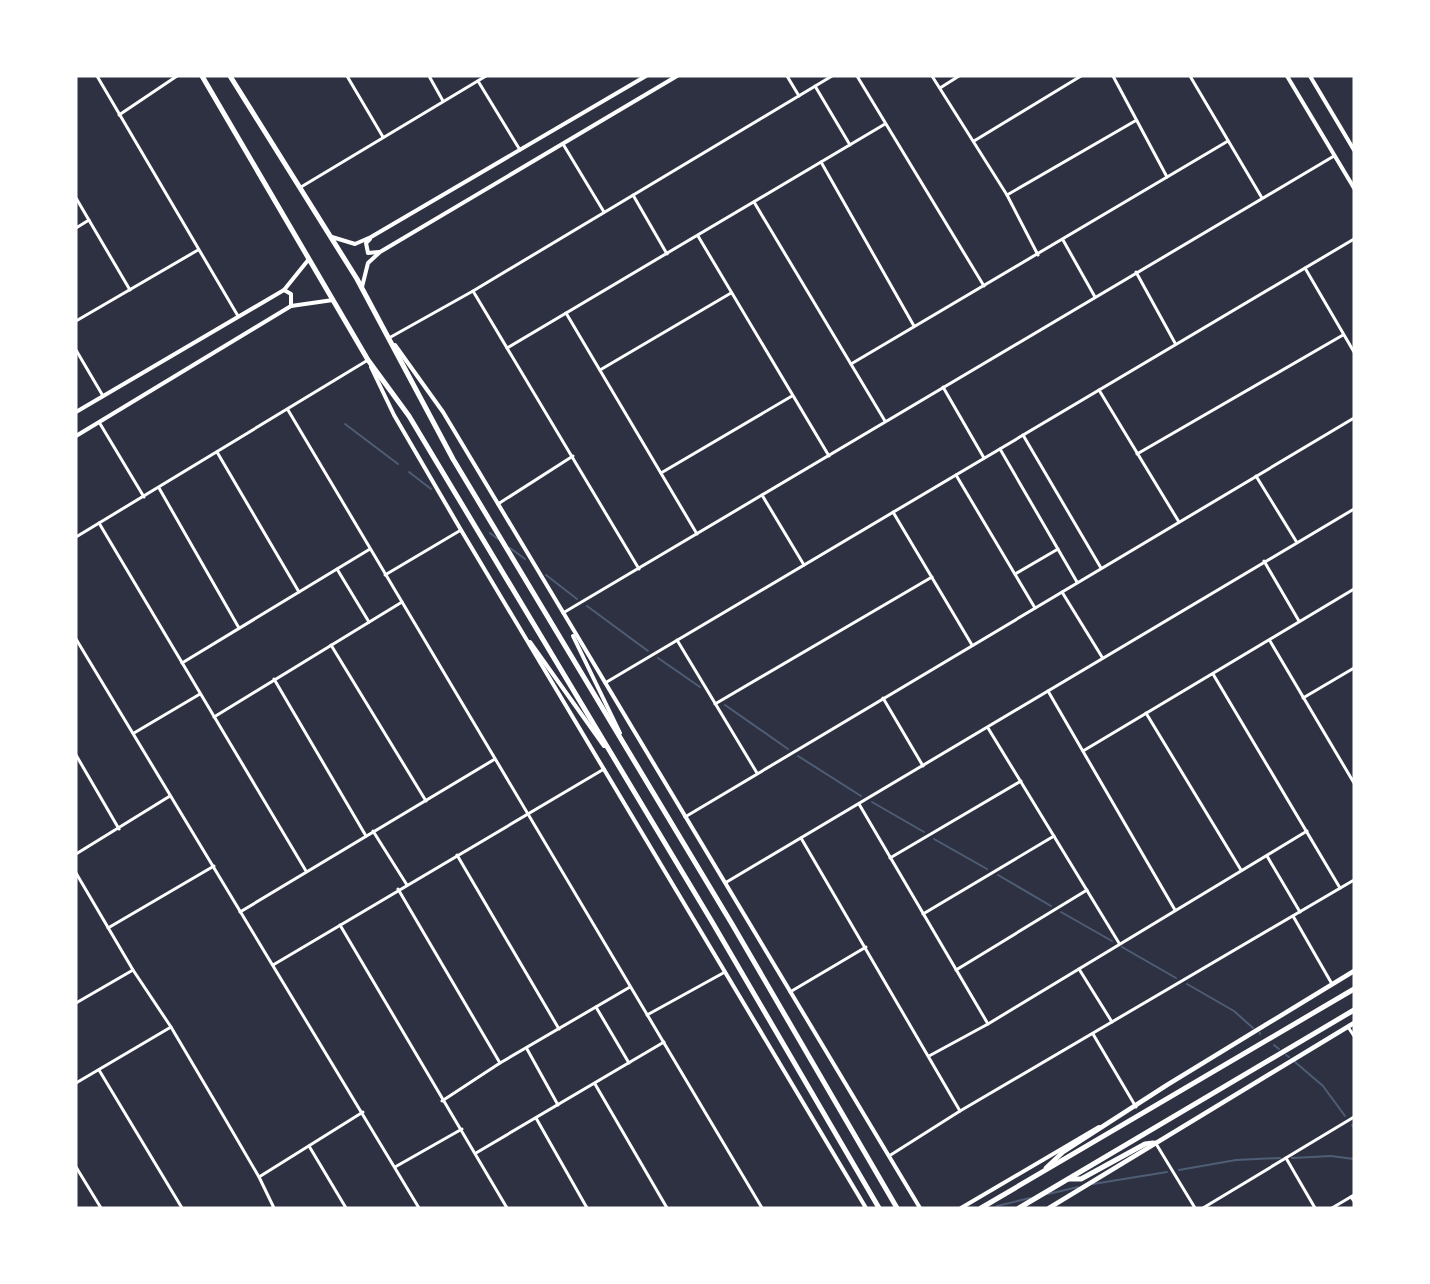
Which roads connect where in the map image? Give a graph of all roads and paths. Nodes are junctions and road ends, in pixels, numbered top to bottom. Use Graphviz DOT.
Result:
graph roads {
  1 [pos="97,76"];
  2 [pos="177,76"];
  3 [pos="202,76"];
  4 [pos="230,76"];
  5 [pos="347,76"];
  6 [pos="429,76"];
  7 [pos="486,76"];
  8 [pos="646,76"];
  9 [pos="677,76"];
  10 [pos="787,76"];
  11 [pos="832,76"];
  12 [pos="857,76"];
  13 [pos="932,76"];
  14 [pos="959,76"];
  15 [pos="1081,76"];
  16 [pos="1113,76"];
  17 [pos="1190,76"];
  18 [pos="1288,76"];
  19 [pos="1310,76"];
  20 [pos="478,80"];
  21 [pos="815,86"];
  22 [pos="940,88"];
  23 [pos="798,96"];
  24 [pos="444,101"];
  25 [pos="119,114"];
  26 [pos="1135,121"];
  27 [pos="885,124"];
  28 [pos="382,137"];
  29 [pos="974,141"];
  30 [pos="1228,141"];
  31 [pos="563,144"];
  32 [pos="850,145"];
  33 [pos="520,150"];
  34 [pos="1354,150"];
  35 [pos="1334,156"];
  36 [pos="821,162"];
  37 [pos="1167,177"];
  38 [pos="301,187"];
  39 [pos="1354,188"];
  40 [pos="633,195"];
  41 [pos="1007,196"];
  42 [pos="76,198"];
  43 [pos="1262,198"];
  44 [pos="754,202"];
  45 [pos="604,212"];
  46 [pos="89,220"];
  47 [pos="76,228"];
  48 [pos="698,236"];
  49 [pos="332,237"];
  50 [pos="371,237"];
  51 [pos="1354,239"];
  52 [pos="1063,240"];
  53 [pos="198,250"];
  54 [pos="380,252"];
  55 [pos="667,254"];
  56 [pos="1038,255"];
  57 [pos="309,259"];
  58 [pos="1305,268"];
  59 [pos="1136,272"];
  60 [pos="984,286"];
  61 [pos="362,287"];
  62 [pos="130,290"];
  63 [pos="284,290"];
  64 [pos="472,291"];
  65 [pos="731,293"];
  66 [pos="1095,296"];
  67 [pos="333,300"];
  68 [pos="290,306"];
  69 [pos="566,313"];
  70 [pos="238,316"];
  71 [pos="76,321"];
  72 [pos="914,326"];
  73 [pos="1343,335"];
  74 [pos="389,338"];
  75 [pos="1175,343"];
  76 [pos="507,348"];
  77 [pos="76,350"];
  78 [pos="1354,352"];
  79 [pos="368,360"];
  80 [pos="851,364"];
  81 [pos="600,370"];
  82 [pos="943,387"];
  83 [pos="1099,390"];
  84 [pos="103,396"];
  85 [pos="792,396"];
  86 [pos="288,410"];
  87 [pos="76,412"];
  88 [pos="1354,418"];
  89 [pos="885,421"];
  90 [pos="99,422"];
  91 [pos="1023,435"];
  92 [pos="76,436"];
  93 [pos="1000,449"];
  94 [pos="217,452"];
  95 [pos="1137,454"];
  96 [pos="574,456"];
  97 [pos="829,456"];
  98 [pos="984,458"];
  99 [pos="661,473"];
  100 [pos="956,475"];
  101 [pos="1256,476"];
  102 [pos="159,488"];
  103 [pos="762,495"];
  104 [pos="144,497"];
  105 [pos="498,504"];
  106 [pos="1354,509"];
  107 [pos="894,512"];
  108 [pos="1179,522"];
  109 [pos="99,523"];
  110 [pos="461,530"];
  111 [pos="697,534"];
  112 [pos="76,537"];
  113 [pos="1296,541"];
  114 [pos="1058,548"];
  115 [pos="370,549"];
  116 [pos="1264,561"];
  117 [pos="804,565"];
  118 [pos="1101,568"];
  119 [pos="336,569"];
  120 [pos="639,569"];
  121 [pos="1015,574"];
  122 [pos="386,575"];
  123 [pos="932,577"];
  124 [pos="1077,582"];
  125 [pos="1354,589"];
  126 [pos="300,592"];
  127 [pos="1062,592"];
  128 [pos="402,602"];
  129 [pos="1035,608"];
  130 [pos="563,614"];
  131 [pos="512,616"];
  132 [pos="1299,621"];
  133 [pos="369,622"];
  134 [pos="239,629"];
  135 [pos="76,639"];
  136 [pos="677,640"];
  137 [pos="1270,641"];
  138 [pos="331,645"];
  139 [pos="972,645"];
  140 [pos="1102,657"];
  141 [pos="182,663"];
  142 [pos="1354,668"];
  143 [pos="1213,674"];
  144 [pos="274,679"];
  145 [pos="605,683"];
  146 [pos="1048,691"];
  147 [pos="200,694"];
  148 [pos="883,698"];
  149 [pos="1303,698"];
  150 [pos="715,704"];
  151 [pos="1146,714"];
  152 [pos="214,717"];
  153 [pos="988,728"];
  154 [pos="134,734"];
  155 [pos="1083,751"];
  156 [pos="76,755"];
  157 [pos="632,758"];
  158 [pos="495,759"];
  159 [pos="923,766"];
  160 [pos="604,769"];
  161 [pos="757,773"];
  162 [pos="624,774"];
  163 [pos="1021,781"];
  164 [pos="1354,783"];
  165 [pos="170,796"];
  166 [pos="426,800"];
  167 [pos="858,804"];
  168 [pos="528,813"];
  169 [pos="685,816"];
  170 [pos="119,829"];
  171 [pos="373,831"];
  172 [pos="1308,831"];
  173 [pos="366,836"];
  174 [pos="1054,836"];
  175 [pos="801,838"];
  176 [pos="76,854"];
  177 [pos="457,855"];
  178 [pos="1267,856"];
  179 [pos="890,858"];
  180 [pos="214,866"];
  181 [pos="1241,870"];
  182 [pos="306,871"];
  183 [pos="76,873"];
  184 [pos="1354,880"];
  185 [pos="725,883"];
  186 [pos="407,884"];
  187 [pos="1340,888"];
  188 [pos="398,889"];
  189 [pos="1087,890"];
  190 [pos="1175,910"];
  191 [pos="240,912"];
  192 [pos="1300,912"];
  193 [pos="923,914"];
  194 [pos="1293,916"];
  195 [pos="340,925"];
  196 [pos="108,928"];
  197 [pos="1119,943"];
  198 [pos="866,947"];
  199 [pos="272,965"];
  200 [pos="1079,969"];
  201 [pos="133,970"];
  202 [pos="956,970"];
  203 [pos="725,972"];
  204 [pos="1354,972"];
  205 [pos="1332,984"];
  206 [pos="630,986"];
  207 [pos="1354,989"];
  208 [pos="790,992"];
  209 [pos="76,1003"];
  210 [pos="596,1007"];
  211 [pos="1354,1010"];
  212 [pos="647,1015"];
  213 [pos="1112,1022"];
  214 [pos="1354,1023"];
  215 [pos="988,1024"];
  216 [pos="1348,1026"];
  217 [pos="171,1027"];
  218 [pos="559,1029"];
  219 [pos="1093,1034"];
  220 [pos="1354,1036"];
  221 [pos="664,1042"];
  222 [pos="527,1049"];
  223 [pos="929,1056"];
  224 [pos="500,1063"];
  225 [pos="629,1063"];
  226 [pos="99,1070"];
  227 [pos="76,1083"];
  228 [pos="595,1084"];
  229 [pos="442,1101"];
  230 [pos="558,1105"];
  231 [pos="1136,1107"];
  232 [pos="960,1111"];
  233 [pos="363,1112"];
  234 [pos="1354,1117"];
  235 [pos="536,1118"];
  236 [pos="462,1129"];
  237 [pos="1154,1143"];
  238 [pos="309,1146"];
  239 [pos="476,1153"];
  240 [pos="888,1156"];
  241 [pos="1286,1158"];
  242 [pos="76,1167"];
  243 [pos="395,1167"];
  244 [pos="1046,1168"];
  245 [pos="259,1177"];
  246 [pos="1068,1179"];
  247 [pos="1352,1196"];
  248 [pos="1354,1201"];
  249 [pos="921,1207"];
  250 [pos="101,1208"];
  251 [pos="182,1208"];
  252 [pos="274,1208"];
  253 [pos="346,1208"];
  254 [pos="419,1208"];
  255 [pos="507,1208"];
  256 [pos="587,1208"];
  257 [pos="667,1208"];
  258 [pos="762,1208"];
  259 [pos="866,1208"];
  260 [pos="879,1208"];
  261 [pos="897,1208"];
  262 [pos="960,1208"];
  263 [pos="981,1208"];
  264 [pos="1019,1208"];
  265 [pos="1049,1208"];
  266 [pos="1195,1208"];
  267 [pos="1203,1208"];
  268 [pos="1315,1208"];
  269 [pos="1332,1208"];
  1 -- 25 [label="street"];
  2 -- 25 [label="street"];
  3 -- 57 [label="main road"];
  4 -- 38 [label="main road"];
  5 -- 28 [label="street"];
  6 -- 24 [label="street"];
  7 -- 20 [label="street"];
  8 -- 33 [label="street"];
  9 -- 31 [label="street"];
  10 -- 23 [label="street"];
  11 -- 21 [label="street"];
  12 -- 27 [label="street"];
  13 -- 22 [label="street"];
  14 -- 22 [label="street"];
  15 -- 29 [label="street"];
  16 -- 26 [label="street"];
  17 -- 30 [label="street"];
  18 -- 35 [label="street"];
  19 -- 34 [label="street"];
  20 -- 24 [label="street"];
  20 -- 33 [label="street"];
  21 -- 23 [label="street"];
  21 -- 32 [label="street"];
  22 -- 29 [label="street"];
  23 -- 40 [label="street"];
  24 -- 28 [label="street"];
  25 -- 53 [label="street"];
  26 -- 37 [label="street"];
  26 -- 41 [label="street"];
  27 -- 32 [label="street"];
  27 -- 60 [label="street"];
  28 -- 38 [label="street"];
  29 -- 41 [label="street"];
  30 -- 37 [label="street"];
  30 -- 43 [label="street"];
  31 -- 45 [label="street"];
  31 -- 54 [label="street"];
  32 -- 36 [label="street"];
  33 -- 50 [label="street"];
  35 -- 39 [label="street"];
  35 -- 43 [label="street"];
  36 -- 44 [label="street"];
  36 -- 72 [label="street"];
  37 -- 52 [label="street"];
  38 -- 49 [label="main road"];
  40 -- 45 [label="street"];
  40 -- 55 [label="street"];
  41 -- 56 [label="street"];
  42 -- 46 [label="street"];
  43 -- 59 [label="street"];
  44 -- 48 [label="street"];
  44 -- 80 [label="street"];
  45 -- 64 [label="street"];
  46 -- 47 [label="street"];
  46 -- 62 [label="street"];
  48 -- 55 [label="street"];
  48 -- 65 [label="street"];
  49 -- 50 [label="street"];
  49 -- 61 [label="main road"];
  50 -- 54 [label="street"];
  51 -- 58 [label="street"];
  52 -- 56 [label="street"];
  52 -- 66 [label="street"];
  53 -- 62 [label="street"];
  53 -- 70 [label="street"];
  54 -- 61 [label="street"];
  55 -- 69 [label="street"];
  56 -- 60 [label="street"];
  57 -- 63 [label="street"];
  57 -- 67 [label="main road"];
  58 -- 73 [label="street"];
  58 -- 75 [label="street"];
  59 -- 66 [label="street"];
  59 -- 75 [label="street"];
  60 -- 72 [label="street"];
  61 -- 74 [label="main road"];
  62 -- 71 [label="street"];
  63 -- 68 [label="street"];
  63 -- 70 [label="street"];
  64 -- 74 [label="street"];
  64 -- 76 [label="street"];
  65 -- 81 [label="street"];
  65 -- 85 [label="street"];
  66 -- 82 [label="street"];
  67 -- 68 [label="street"];
  67 -- 79 [label="main road"];
  68 -- 90 [label="street"];
  69 -- 76 [label="street"];
  69 -- 81 [label="street"];
  70 -- 84 [label="street"];
  72 -- 80 [label="street"];
  73 -- 78 [label="street"];
  73 -- 95 [label="street"];
  74 -- 105 [label="street"];
  74 -- 157 [label="main road"];
  75 -- 83 [label="street"];
  76 -- 96 [label="street"];
  77 -- 84 [label="street"];
  79 -- 86 [label="street"];
  79 -- 110 [label="street"];
  79 -- 162 [label="main road"];
  80 -- 89 [label="street"];
  81 -- 99 [label="street"];
  82 -- 89 [label="street"];
  82 -- 98 [label="street"];
  83 -- 91 [label="street"];
  83 -- 95 [label="street"];
  84 -- 87 [label="street"];
  85 -- 97 [label="street"];
  85 -- 99 [label="street"];
  86 -- 94 [label="street"];
  86 -- 115 [label="street"];
  88 -- 101 [label="street"];
  89 -- 97 [label="street"];
  90 -- 92 [label="street"];
  90 -- 104 [label="street"];
  91 -- 93 [label="street"];
  91 -- 118 [label="street"];
  93 -- 98 [label="street"];
  93 -- 114 [label="street"];
  94 -- 102 [label="street"];
  94 -- 126 [label="street"];
  95 -- 108 [label="street"];
  96 -- 105 [label="street"];
  96 -- 120 [label="street"];
  97 -- 103 [label="street"];
  98 -- 100 [label="street"];
  99 -- 111 [label="street"];
  100 -- 107 [label="street"];
  100 -- 121 [label="street"];
  101 -- 108 [label="street"];
  101 -- 113 [label="street"];
  102 -- 104 [label="street"];
  102 -- 134 [label="street"];
  103 -- 111 [label="street"];
  103 -- 117 [label="street"];
  104 -- 109 [label="street"];
  105 -- 130 [label="street"];
  106 -- 113 [label="street"];
  107 -- 117 [label="street"];
  107 -- 123 [label="street"];
  108 -- 118 [label="street"];
  109 -- 112 [label="street"];
  109 -- 141 [label="street"];
  110 -- 122 [label="street"];
  110 -- 131 [label="street"];
  111 -- 120 [label="street"];
  113 -- 116 [label="street"];
  114 -- 121 [label="street"];
  114 -- 124 [label="street"];
  115 -- 119 [label="street"];
  115 -- 122 [label="street"];
  116 -- 132 [label="street"];
  116 -- 140 [label="street"];
  117 -- 136 [label="street"];
  118 -- 124 [label="street"];
  119 -- 126 [label="street"];
  119 -- 133 [label="street"];
  120 -- 130 [label="street"];
  121 -- 129 [label="street"];
  122 -- 128 [label="street"];
  123 -- 139 [label="street"];
  123 -- 150 [label="street"];
  124 -- 127 [label="street"];
  125 -- 132 [label="street"];
  126 -- 134 [label="street"];
  127 -- 129 [label="street"];
  127 -- 140 [label="street"];
  128 -- 133 [label="street"];
  128 -- 158 [label="street"];
  129 -- 139 [label="street"];
  130 -- 145 [label="street"];
  130 -- 157 [label="street"];
  131 -- 160 [label="street"];
  131 -- 162 [label="street"];
  132 -- 137 [label="street"];
  133 -- 138 [label="street"];
  134 -- 141 [label="street"];
  135 -- 154 [label="street"];
  136 -- 145 [label="street"];
  136 -- 150 [label="street"];
  137 -- 143 [label="street"];
  137 -- 149 [label="street"];
  138 -- 144 [label="street"];
  138 -- 166 [label="street"];
  139 -- 148 [label="street"];
  140 -- 146 [label="street"];
  141 -- 147 [label="street"];
  142 -- 149 [label="street"];
  143 -- 151 [label="street"];
  143 -- 172 [label="street"];
  144 -- 152 [label="street"];
  144 -- 173 [label="street"];
  145 -- 169 [label="street"];
  146 -- 153 [label="street"];
  146 -- 155 [label="street"];
  147 -- 152 [label="street"];
  147 -- 154 [label="street"];
  148 -- 159 [label="street"];
  148 -- 161 [label="street"];
  149 -- 164 [label="street"];
  150 -- 161 [label="street"];
  151 -- 155 [label="street"];
  151 -- 181 [label="street"];
  152 -- 182 [label="street"];
  153 -- 159 [label="street"];
  153 -- 163 [label="street"];
  154 -- 165 [label="street"];
  155 -- 190 [label="street"];
  156 -- 170 [label="street"];
  157 -- 261 [label="main road"];
  158 -- 166 [label="street"];
  158 -- 168 [label="street"];
  159 -- 167 [label="street"];
  160 -- 168 [label="street"];
  160 -- 203 [label="street"];
  161 -- 169 [label="street"];
  162 -- 260 [label="main road"];
  163 -- 174 [label="street"];
  163 -- 179 [label="street"];
  165 -- 170 [label="street"];
  165 -- 180 [label="street"];
  166 -- 171 [label="street"];
  167 -- 175 [label="street"];
  167 -- 179 [label="street"];
  168 -- 177 [label="street"];
  168 -- 206 [label="street"];
  169 -- 185 [label="street"];
  170 -- 176 [label="street"];
  171 -- 173 [label="street"];
  171 -- 186 [label="street"];
  172 -- 178 [label="street"];
  172 -- 187 [label="street"];
  173 -- 182 [label="street"];
  174 -- 189 [label="street"];
  174 -- 193 [label="street"];
  175 -- 185 [label="street"];
  175 -- 198 [label="street"];
  177 -- 186 [label="street"];
  177 -- 218 [label="street"];
  178 -- 181 [label="street"];
  178 -- 192 [label="street"];
  179 -- 193 [label="street"];
  180 -- 191 [label="street"];
  180 -- 196 [label="street"];
  181 -- 190 [label="street"];
  182 -- 191 [label="street"];
  183 -- 196 [label="street"];
  184 -- 187 [label="street"];
  185 -- 208 [label="street"];
  186 -- 188 [label="street"];
  187 -- 192 [label="street"];
  188 -- 195 [label="street"];
  188 -- 224 [label="street"];
  189 -- 197 [label="street"];
  189 -- 202 [label="street"];
  190 -- 197 [label="street"];
  191 -- 199 [label="street"];
  192 -- 194 [label="street"];
  193 -- 202 [label="street"];
  194 -- 205 [label="street"];
  194 -- 213 [label="street"];
  195 -- 199 [label="street"];
  195 -- 229 [label="street"];
  196 -- 201 [label="street"];
  197 -- 200 [label="street"];
  198 -- 208 [label="street"];
  198 -- 223 [label="street"];
  199 -- 233 [label="street"];
  200 -- 213 [label="street"];
  200 -- 215 [label="street"];
  201 -- 209 [label="street"];
  201 -- 217 [label="street"];
  202 -- 215 [label="street"];
  203 -- 212 [label="street"];
  203 -- 259 [label="street"];
  204 -- 205 [label="main road"];
  205 -- 231 [label="main road"];
  206 -- 210 [label="street"];
  206 -- 212 [label="street"];
  207 -- 244 [label="main road"];
  208 -- 240 [label="street"];
  210 -- 218 [label="street"];
  210 -- 225 [label="street"];
  211 -- 246 [label="main road"];
  212 -- 221 [label="street"];
  213 -- 219 [label="street"];
  214 -- 216 [label="main road"];
  215 -- 223 [label="street"];
  216 -- 220 [label="street"];
  216 -- 237 [label="main road"];
  217 -- 226 [label="street"];
  217 -- 245 [label="street"];
  218 -- 222 [label="street"];
  219 -- 231 [label="street"];
  219 -- 232 [label="street"];
  221 -- 225 [label="street"];
  221 -- 258 [label="street"];
  222 -- 224 [label="street"];
  222 -- 230 [label="street"];
  223 -- 232 [label="street"];
  224 -- 229 [label="street"];
  225 -- 228 [label="street"];
  226 -- 227 [label="street"];
  226 -- 251 [label="street"];
  228 -- 230 [label="street"];
  228 -- 257 [label="street"];
  229 -- 236 [label="street"];
  230 -- 235 [label="street"];
  231 -- 244 [label="main road"];
  231 -- 262 [label="street"];
  232 -- 240 [label="street"];
  233 -- 238 [label="street"];
  233 -- 243 [label="street"];
  234 -- 241 [label="street"];
  235 -- 239 [label="street"];
  235 -- 256 [label="street"];
  236 -- 239 [label="street"];
  236 -- 243 [label="street"];
  237 -- 246 [label="main road"];
  237 -- 265 [label="main road"];
  237 -- 266 [label="street"];
  238 -- 245 [label="street"];
  238 -- 253 [label="street"];
  239 -- 255 [label="street"];
  240 -- 249 [label="street"];
  241 -- 267 [label="street"];
  241 -- 268 [label="street"];
  242 -- 250 [label="street"];
  243 -- 254 [label="street"];
  244 -- 263 [label="main road"];
  245 -- 252 [label="street"];
  246 -- 264 [label="main road"];
  247 -- 248 [label="street"];
  247 -- 269 [label="street"];
}
